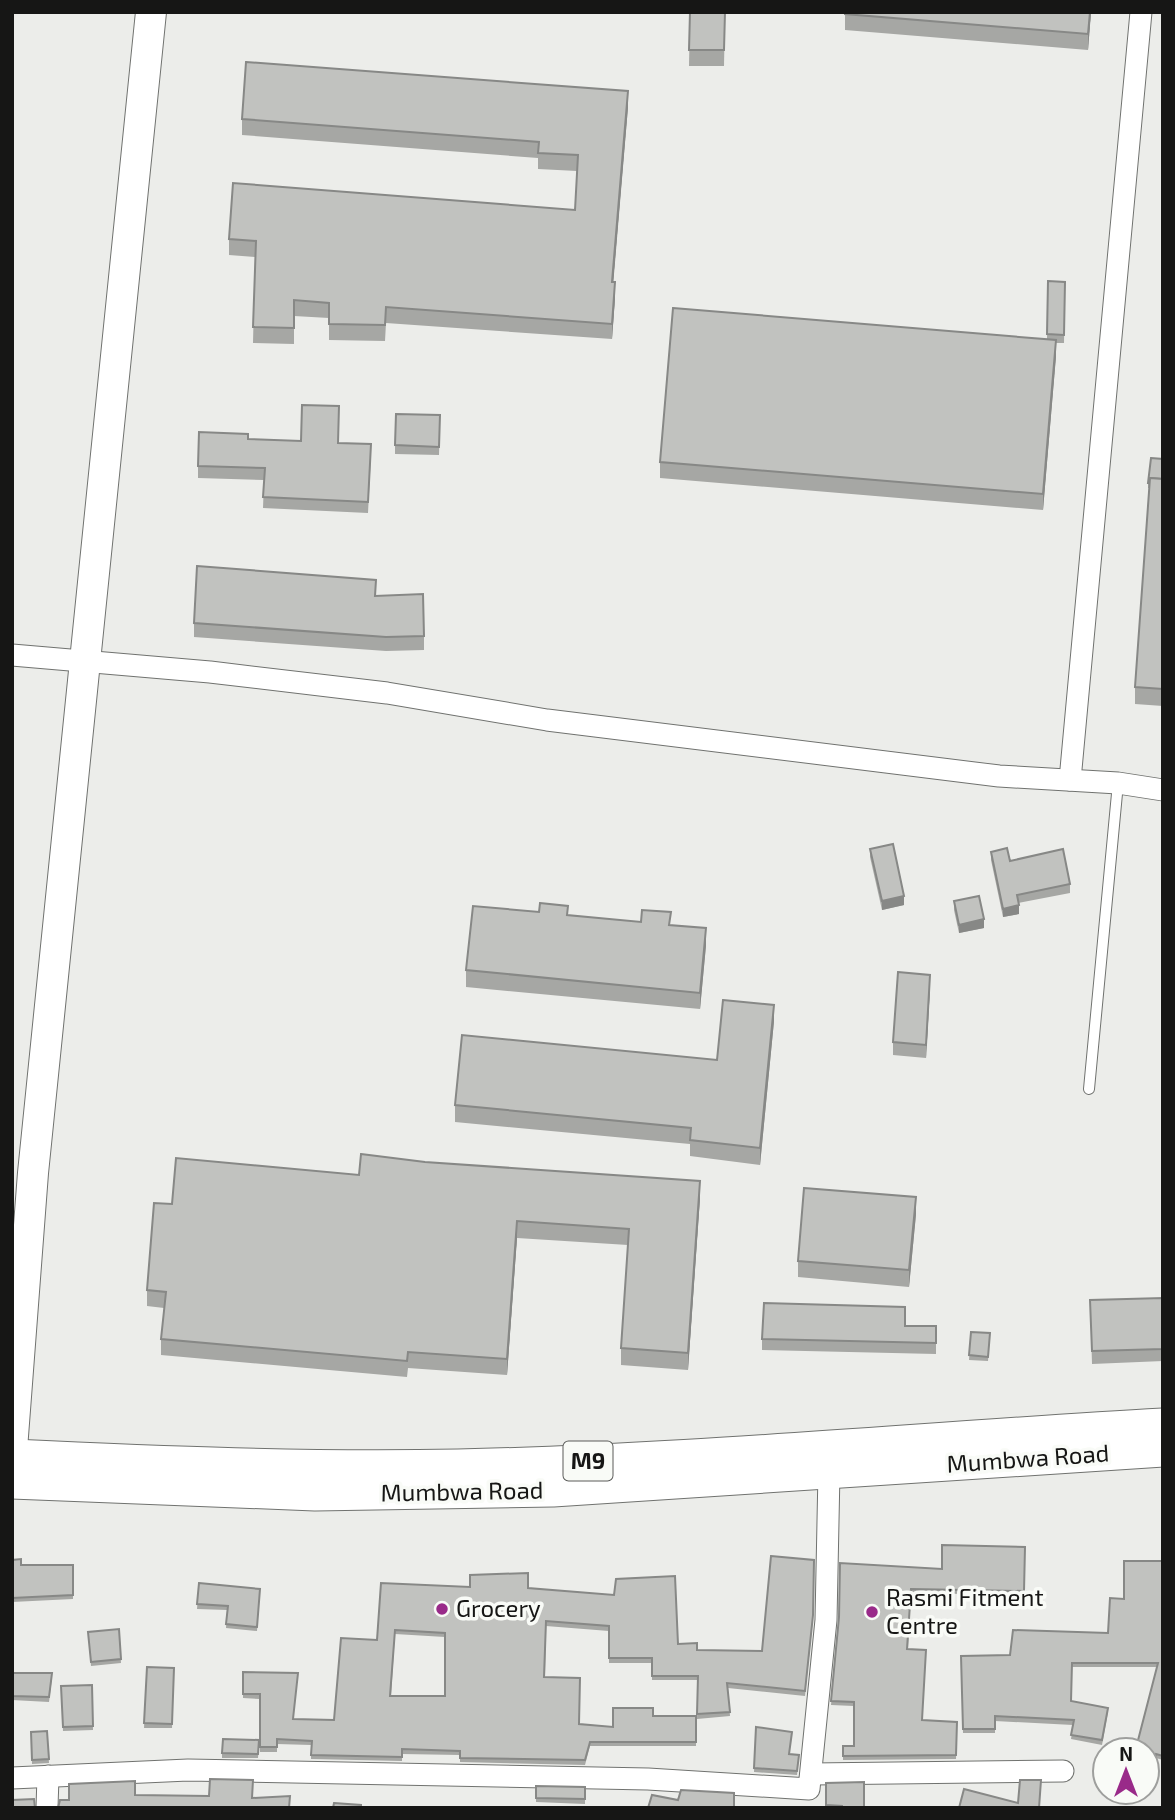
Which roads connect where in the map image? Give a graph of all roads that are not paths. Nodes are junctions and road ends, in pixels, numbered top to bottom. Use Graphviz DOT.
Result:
graph roads {
  1 [pos="151,12"];
  2 [pos="1141,12"];
  3 [pos="12,655"];
  4 [pos="83,661"];
  5 [pos="1070,780"];
  6 [pos="1118,783"];
  7 [pos="1163,790"];
  8 [pos="1089,1089"];
  9 [pos="1163,1425"];
  10 [pos="12,1448"];
  11 [pos="1163,1450"];
  12 [pos="12,1456"];
  13 [pos="829,1472"];
  14 [pos="12,1482"];
  15 [pos="1063,1771"];
  16 [pos="48,1776"];
  17 [pos="12,1778"];
  18 [pos="808,1790"];
  19 [pos="47,1808"];
  1 -- 4 [label="street"];
  2 -- 5 [label="street"];
  3 -- 4 [label="street"];
  4 -- 5 [label="street"];
  4 -- 10 [label="street"];
  5 -- 6 [label="street"];
  6 -- 7 [label="street"];
  6 -- 8 [label="lane"];
  9 -- 12 [label="main road, Mumbwa Road / M9"];
  11 -- 13 [label="main road, Mumbwa Road / M9"];
  13 -- 14 [label="main road, Mumbwa Road / M9"];
  13 -- 18 [label="street"];
  15 -- 18 [label="street"];
  16 -- 17 [label="street"];
  16 -- 18 [label="street"];
  16 -- 19 [label="street"];
}
